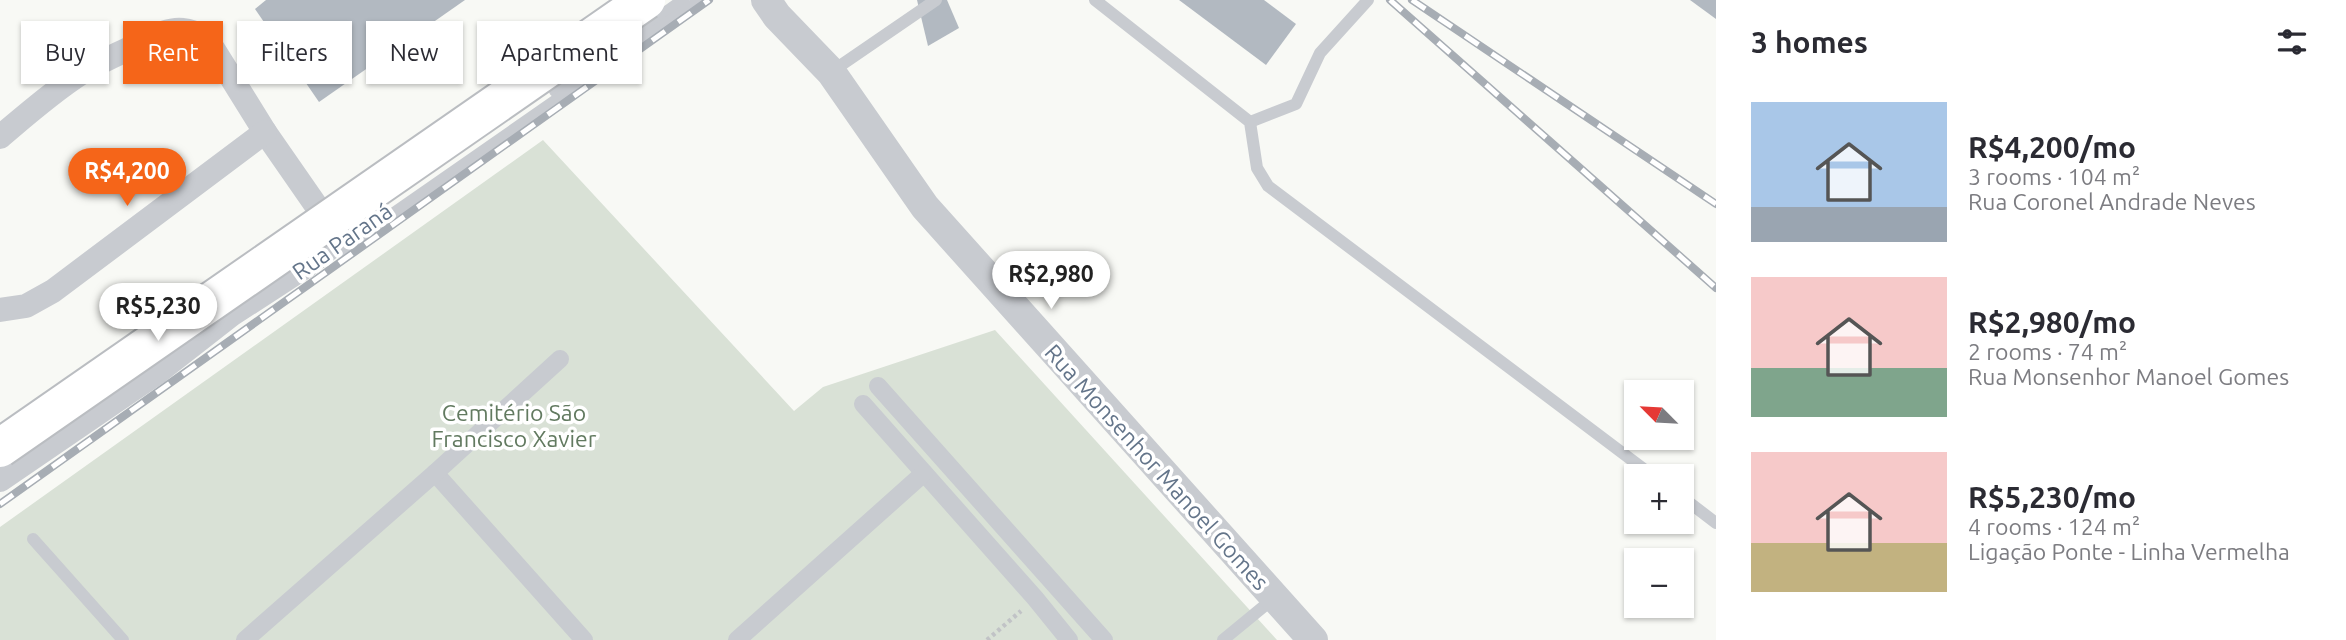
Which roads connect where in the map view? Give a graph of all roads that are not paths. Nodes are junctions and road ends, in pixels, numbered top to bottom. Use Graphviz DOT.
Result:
graph roads {
  1 [pos="646,0"];
  2 [pos="683,0"];
  3 [pos="700,0"];
  4 [pos="766,0"];
  5 [pos="936,0"];
  6 [pos="1095,0"];
  7 [pos="1368,0"];
  8 [pos="831,72"];
  9 [pos="1250,122"];
  10 [pos="265,132"];
  11 [pos="0,137"];
  12 [pos="340,240"];
  13 [pos="0,310"];
  14 [pos="560,359"];
  15 [pos="878,386"];
  16 [pos="863,404"];
  17 [pos="0,448"];
  18 [pos="1637,464"];
  19 [pos="435,473"];
  20 [pos="924,473"];
  21 [pos="0,481"];
  22 [pos="0,489"];
  23 [pos="1694,506"];
  24 [pos="1716,523"];
  25 [pos="33,539"];
  26 [pos="1275,597"];
  27 [pos="123,640"];
  28 [pos="245,640"];
  29 [pos="584,640"];
  30 [pos="737,640"];
  31 [pos="1069,640"];
  32 [pos="1104,640"];
  33 [pos="1223,640"];
  34 [pos="1313,640"];
  1 -- 17 [label="highway, bridge"];
  2 -- 12 [label="lane, Rua Paraná"];
  3 -- 22 [label="lane"];
  4 -- 8 [label="street, Rua Monsenhor Manoel Gomes"];
  5 -- 8 [label="lane"];
  6 -- 9 [label="lane"];
  7 -- 9 [label="lane"];
  8 -- 26 [label="street, Rua Monsenhor Manoel Gomes"];
  9 -- 18 [label="lane"];
  10 -- 11 [label="street"];
  10 -- 12 [label="street"];
  10 -- 13 [label="street"];
  12 -- 21 [label="street, Rua Paraná"];
  14 -- 19 [label="street"];
  15 -- 32 [label="street"];
  16 -- 20 [label="street"];
  19 -- 28 [label="street"];
  19 -- 29 [label="street"];
  20 -- 30 [label="street"];
  20 -- 31 [label="street"];
  23 -- 24 [label="lane"];
  25 -- 27 [label="lane"];
  26 -- 33 [label="lane"];
  26 -- 34 [label="street, Rua Monsenhor Manoel Gomes"];
}
